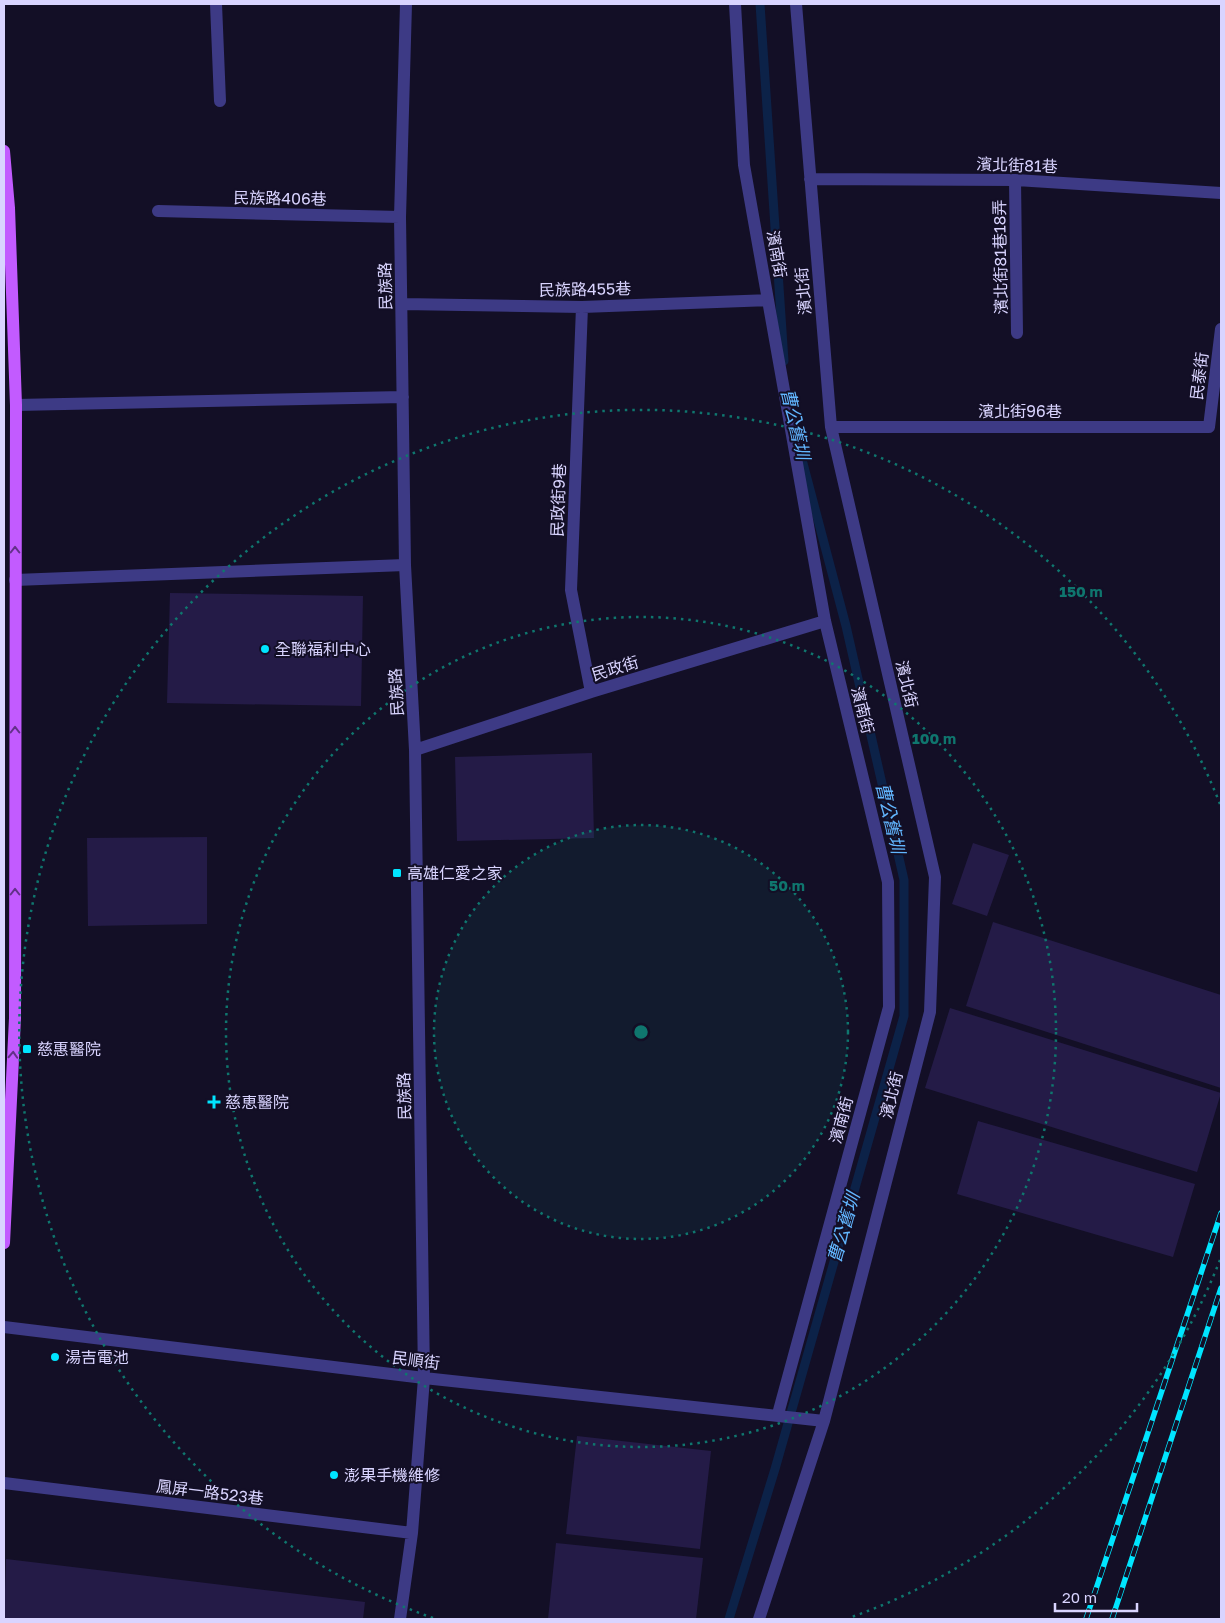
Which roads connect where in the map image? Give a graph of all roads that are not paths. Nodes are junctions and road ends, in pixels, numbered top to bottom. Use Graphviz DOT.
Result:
graph roads {
  1 [pos="216,4"];
  2 [pos="406,4"];
  3 [pos="735,4"];
  4 [pos="796,4"];
  5 [pos="220,102"];
  6 [pos="4,152"];
  7 [pos="810,179"];
  8 [pos="1015,180"];
  9 [pos="1221,193"];
  10 [pos="158,212"];
  11 [pos="400,217"];
  12 [pos="768,300"];
  13 [pos="402,304"];
  14 [pos="582,307"];
  15 [pos="1221,329"];
  16 [pos="1017,333"];
  17 [pos="403,397"];
  18 [pos="16,405"];
  19 [pos="831,427"];
  20 [pos="1209,427"];
  21 [pos="405,565"];
  22 [pos="15,580"];
  23 [pos="825,621"];
  24 [pos="591,692"];
  25 [pos="415,750"];
  26 [pos="7,1131"];
  27 [pos="4,1243"];
  28 [pos="4,1327"];
  29 [pos="424,1378"];
  30 [pos="783,1415"];
  31 [pos="819,1420"];
  32 [pos="4,1483"];
  33 [pos="412,1533"];
  34 [pos="400,1619"];
  35 [pos="758,1619"];
  1 -- 5 [label="street"];
  2 -- 11 [label="street, 民族路"];
  3 -- 12 [label="street, 濱南街"];
  4 -- 7 [label="street, 濱北街"];
  6 -- 18 [label="main road"];
  7 -- 8 [label="street, 濱北街81巷"];
  7 -- 19 [label="street, 濱北街"];
  8 -- 9 [label="street, 濱北街81巷"];
  8 -- 16 [label="street, 濱北街81巷18弄"];
  10 -- 11 [label="street, 民族路406巷"];
  11 -- 13 [label="street, 民族路"];
  12 -- 14 [label="street, 民族路455巷"];
  12 -- 23 [label="street, 濱南街"];
  13 -- 14 [label="street, 民族路455巷"];
  13 -- 17 [label="street, 民族路"];
  14 -- 24 [label="street, 民政街9巷"];
  15 -- 20 [label="street, 民泰街"];
  17 -- 18 [label="street"];
  17 -- 21 [label="street, 民族路"];
  22 -- 18 [label="main road, one-way"];
  19 -- 20 [label="street, 濱北街96巷"];
  19 -- 31 [label="street, 濱北街"];
  21 -- 22 [label="street"];
  21 -- 25 [label="street, 民族路"];
  26 -- 22 [label="main road, one-way"];
  23 -- 24 [label="street, 民政街"];
  23 -- 30 [label="street, 濱南街"];
  24 -- 25 [label="street, 民政街"];
  25 -- 29 [label="street, 民族路"];
  26 -- 27 [label="main road"];
  28 -- 29 [label="street, 民順街"];
  29 -- 30 [label="street, 民順街"];
  29 -- 33 [label="street, 民族路"];
  30 -- 31 [label="street, 民順街"];
  31 -- 35 [label="street, 濱北街"];
  32 -- 33 [label="street, 鳳屏一路523巷"];
  33 -- 34 [label="street, 民族路"];
}
